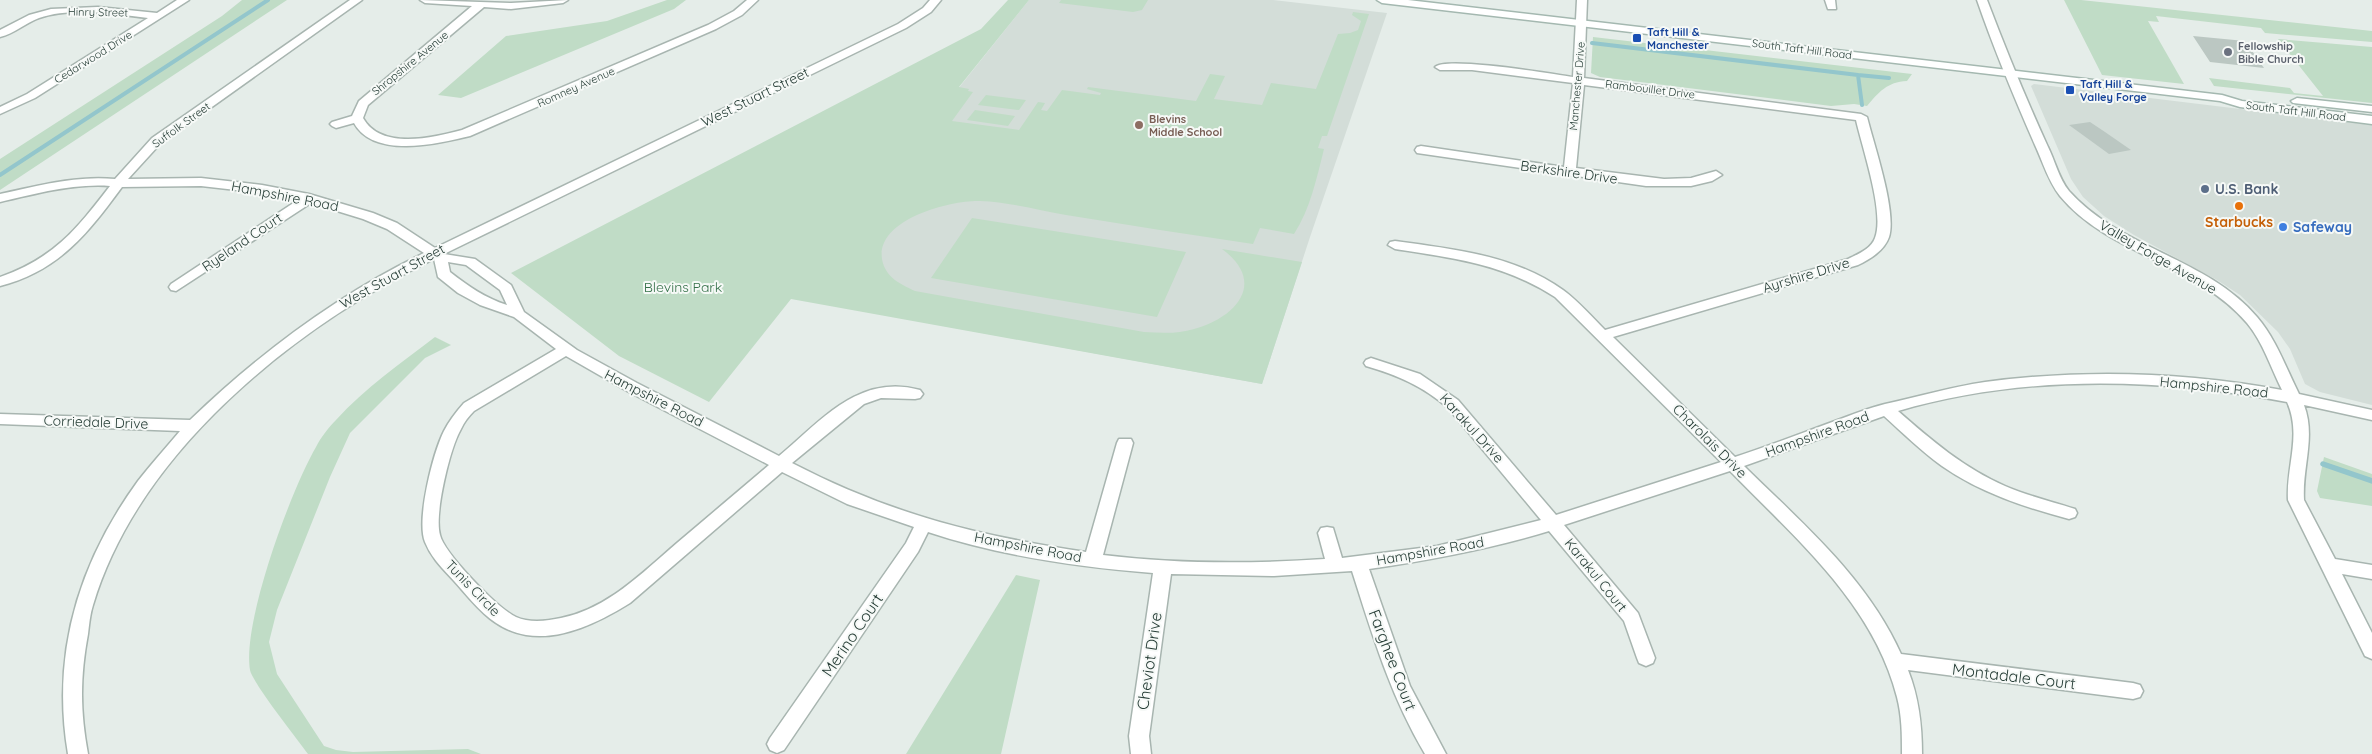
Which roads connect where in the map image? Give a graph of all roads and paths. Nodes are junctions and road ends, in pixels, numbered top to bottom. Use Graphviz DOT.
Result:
graph roads {
  1 [pos="184,0"];
  2 [pos="357,0"];
  3 [pos="425,0"];
  4 [pos="563,0"];
  5 [pos="752,0"];
  6 [pos="936,0"];
  7 [pos="1382,0"];
  8 [pos="1582,0"];
  9 [pos="1982,0"];
  10 [pos="480,5"];
  11 [pos="159,16"];
  12 [pos="1582,23"];
  13 [pos="0,34"];
  14 [pos="1440,67"];
  15 [pos="2008,73"];
  16 [pos="1578,80"];
  17 [pos="2222,98"];
  18 [pos="2372,109"];
  19 [pos="0,112"];
  20 [pos="1861,117"];
  21 [pos="357,118"];
  22 [pos="2372,120"];
  23 [pos="336,124"];
  24 [pos="1421,150"];
  25 [pos="1570,172"];
  26 [pos="1716,175"];
  27 [pos="118,183"];
  28 [pos="0,198"];
  29 [pos="309,198"];
  30 [pos="0,209"];
  31 [pos="1394,245"];
  32 [pos="437,255"];
  33 [pos="0,282"];
  34 [pos="176,286"];
  35 [pos="518,313"];
  36 [pos="1603,335"];
  37 [pos="566,349"];
  38 [pos="1371,363"];
  39 [pos="915,394"];
  40 [pos="2293,397"];
  41 [pos="1886,410"];
  42 [pos="2372,415"];
  43 [pos="0,418"];
  44 [pos="192,426"];
  45 [pos="1125,444"];
  46 [pos="782,464"];
  47 [pos="1733,464"];
  48 [pos="2069,513"];
  49 [pos="1553,522"];
  50 [pos="924,524"];
  51 [pos="1327,533"];
  52 [pos="1093,560"];
  53 [pos="1358,564"];
  54 [pos="2328,565"];
  55 [pos="1335,566"];
  56 [pos="1163,567"];
  57 [pos="2372,572"];
  58 [pos="2372,651"];
  59 [pos="1646,658"];
  60 [pos="1894,661"];
  61 [pos="2133,691"];
  62 [pos="777,744"];
  63 [pos="78,754"];
  64 [pos="1141,754"];
  65 [pos="1436,754"];
  66 [pos="1912,754"];
  1 -- 11 [label="street, Cedarwood Drive"];
  2 -- 27 [label="street, Suffolk Street"];
  3 -- 10 [label="street"];
  4 -- 10 [label="street"];
  5 -- 21 [label="street, Romney Avenue"];
  6 -- 32 [label="street, West Stuart Street"];
  7 -- 12 [label="street, South Taft Hill Road"];
  8 -- 12 [label="street, Manchester Drive"];
  9 -- 15 [label="street, Valley Forge Avenue"];
  10 -- 21 [label="street, Shropshire Avenue"];
  11 -- 13 [label="street, Hinry Street"];
  11 -- 19 [label="street, Cedarwood Drive"];
  12 -- 15 [label="street, South Taft Hill Road"];
  12 -- 16 [label="street, Manchester Drive"];
  14 -- 16 [label="street, Rambouillet Drive"];
  15 -- 17 [label="street, South Taft Hill Road"];
  15 -- 40 [label="street, Valley Forge Avenue"];
  16 -- 20 [label="street, Rambouillet Drive"];
  16 -- 25 [label="street, Manchester Drive"];
  17 -- 18 [label="street, South Taft Hill Road"];
  17 -- 22 [label="street, South Taft Hill Road"];
  20 -- 36 [label="street, Ayrshire Drive"];
  21 -- 23 [label="street"];
  24 -- 25 [label="street, Berkshire Drive"];
  25 -- 26 [label="street, Berkshire Drive"];
  27 -- 28 [label="street, Hampshire Road"];
  27 -- 29 [label="street, Hampshire Road"];
  27 -- 30 [label="street, Hampshire Road"];
  27 -- 33 [label="street, Suffolk Street"];
  29 -- 32 [label="street, Hampshire Road"];
  29 -- 34 [label="street, Ryeland Court"];
  31 -- 36 [label="street, Charolais Drive"];
  32 -- 35 [label="street, Hampshire Road"];
  32 -- 35 [label="street, Hampshire Road"];
  32 -- 44 [label="street, West Stuart Street"];
  35 -- 37 [label="street, Hampshire Road"];
  36 -- 47 [label="street, Charolais Drive"];
  37 -- 46 [label="street, Hampshire Road"];
  37 -- 46 [label="street, Tunis Circle"];
  38 -- 49 [label="street, Karakul Drive"];
  39 -- 46 [label="street, Tunis Circle"];
  40 -- 41 [label="street, Hampshire Road"];
  40 -- 42 [label="street, Hampshire Road"];
  40 -- 54 [label="street, Valley Forge Avenue"];
  41 -- 47 [label="street, Hampshire Road"];
  41 -- 48 [label="street"];
  43 -- 44 [label="street, Corriedale Drive"];
  44 -- 63 [label="street, West Stuart Street"];
  45 -- 52 [label="street"];
  46 -- 50 [label="street, Hampshire Road"];
  47 -- 49 [label="street, Hampshire Road"];
  47 -- 60 [label="street, Charolais Drive"];
  49 -- 53 [label="street, Hampshire Road"];
  49 -- 59 [label="street, Karakul Court"];
  50 -- 52 [label="street, Hampshire Road"];
  50 -- 62 [label="street, Merino Court"];
  51 -- 55 [label="street"];
  52 -- 56 [label="street, Hampshire Road"];
  53 -- 55 [label="street, Hampshire Road"];
  53 -- 65 [label="street, Farghee Court"];
  54 -- 57 [label="street"];
  54 -- 58 [label="street, Valley Forge Avenue"];
  55 -- 56 [label="street, Hampshire Road"];
  56 -- 64 [label="street, Cheviot Drive"];
  60 -- 61 [label="street, Montadale Court"];
  60 -- 66 [label="street, Charolais Drive"];
}
